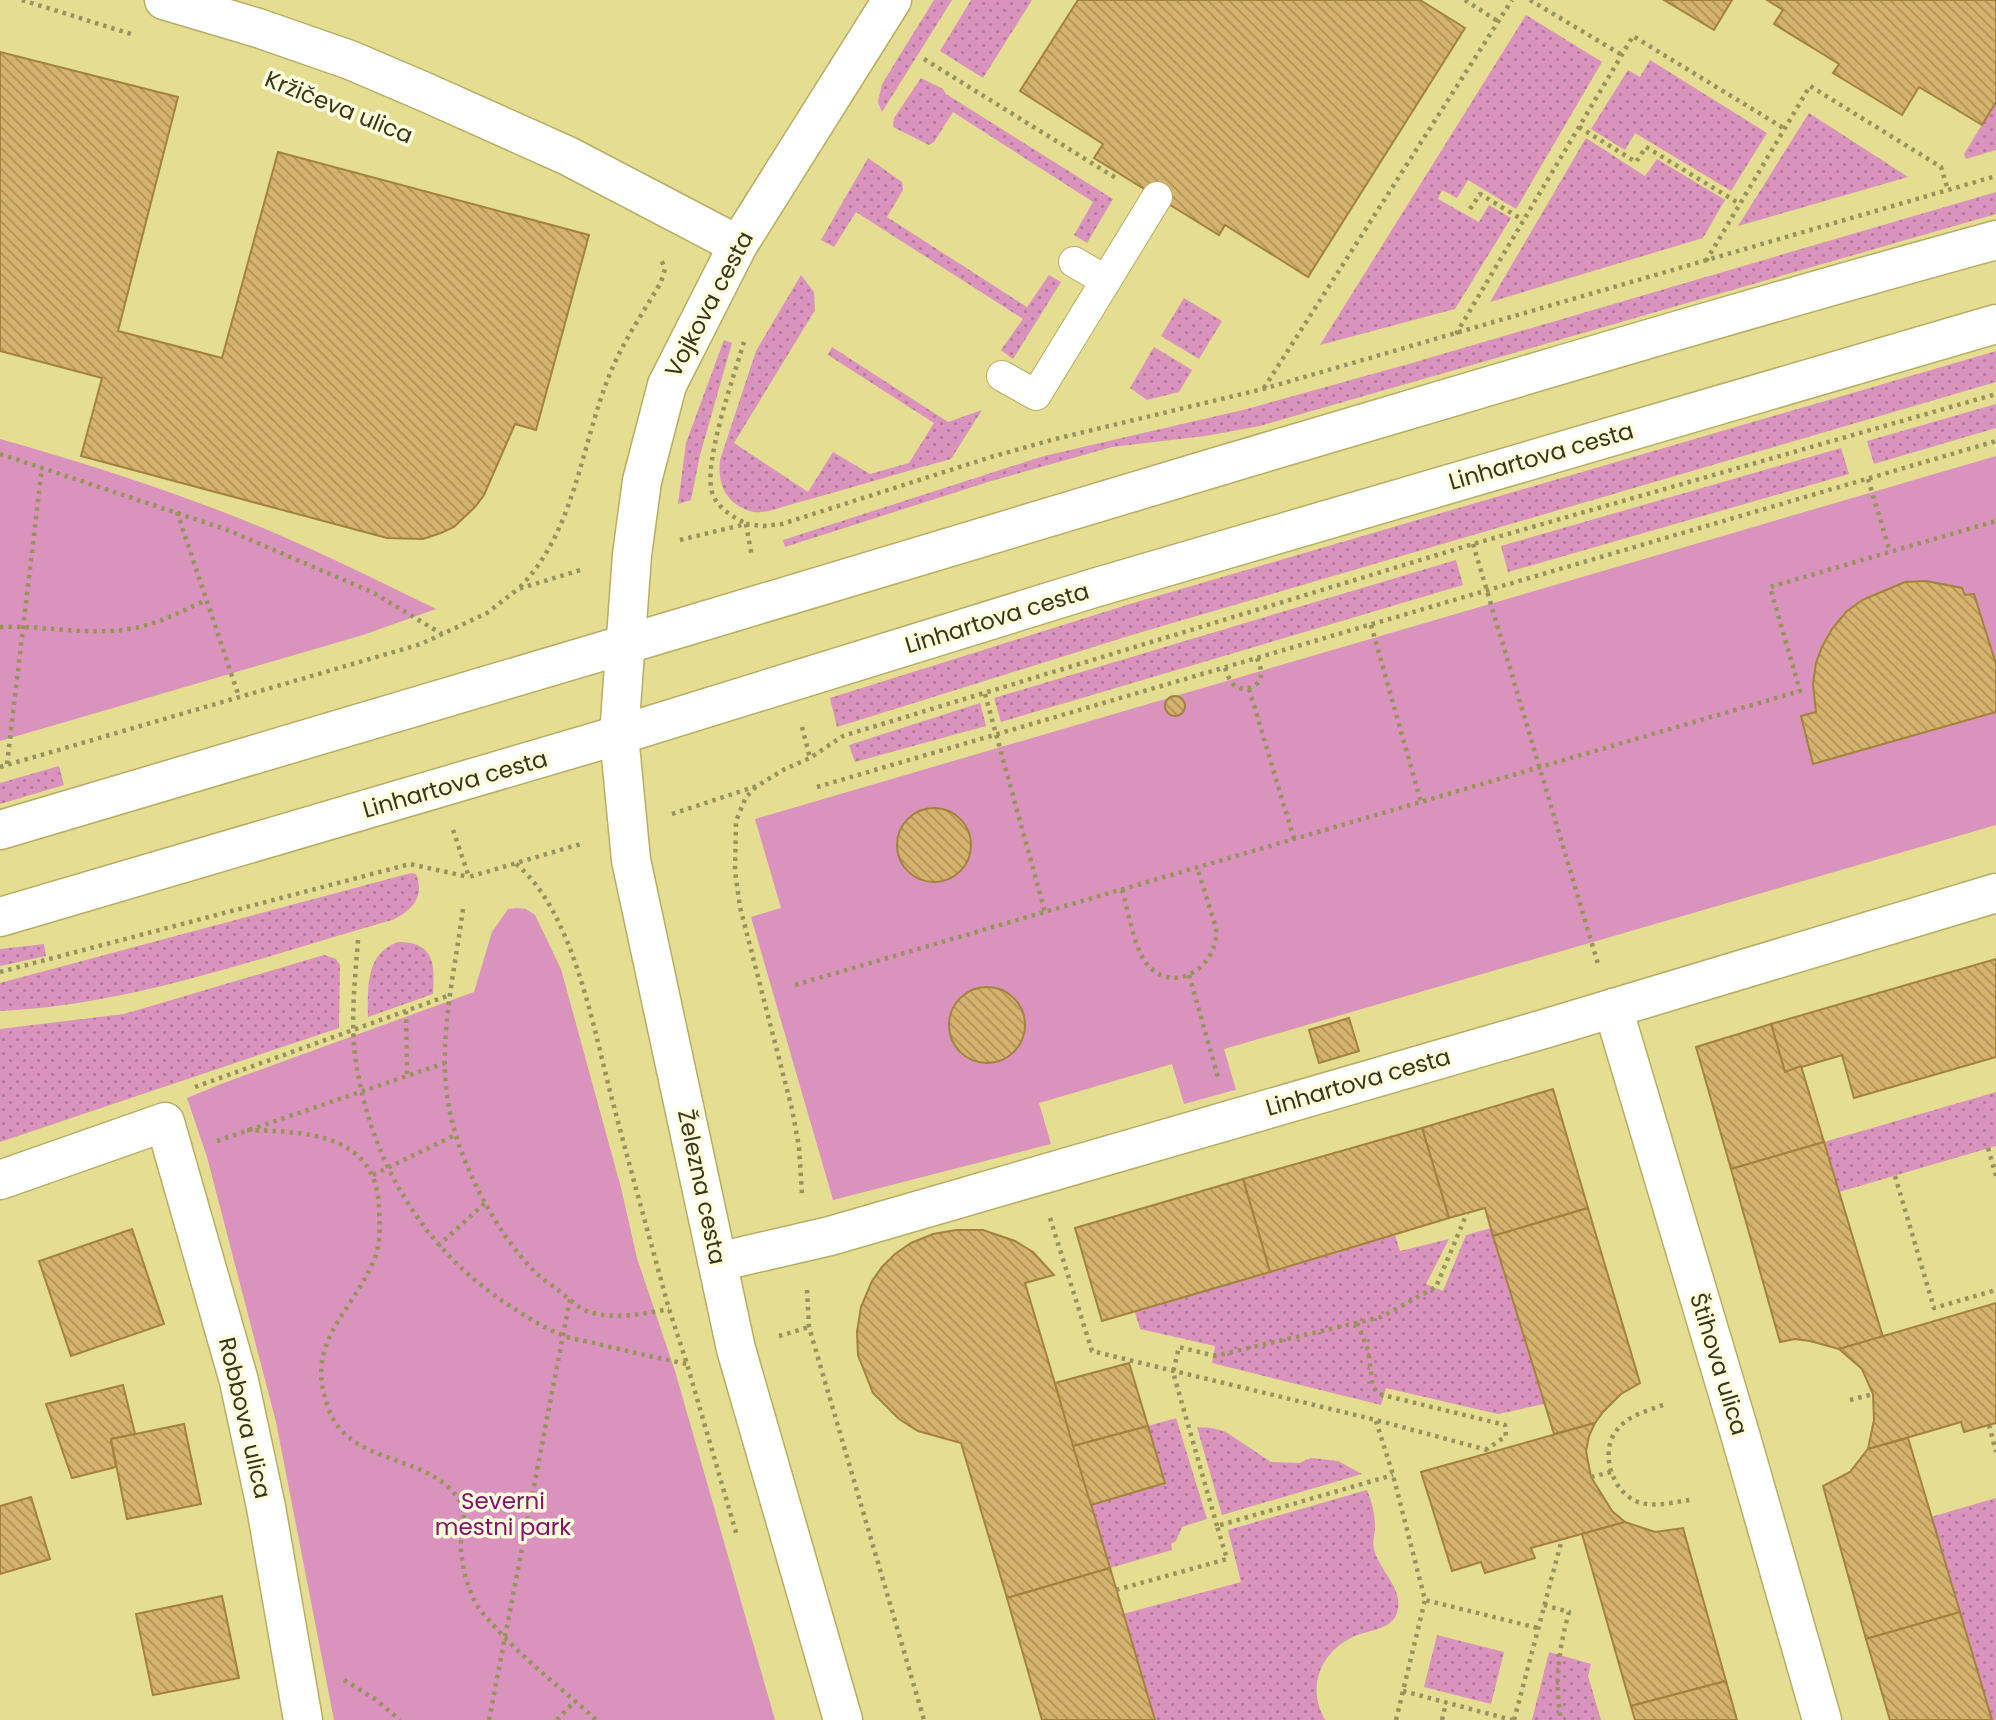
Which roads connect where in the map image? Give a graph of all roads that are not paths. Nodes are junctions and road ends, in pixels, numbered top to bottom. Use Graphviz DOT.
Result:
graph roads {
  1 [pos="164,0"];
  2 [pos="891,0"];
  3 [pos="1155,199"];
  4 [pos="1996,240"];
  5 [pos="738,245"];
  6 [pos="1074,262"];
  7 [pos="1105,280"];
  8 [pos="1996,324"];
  9 [pos="1002,376"];
  10 [pos="625,645"];
  11 [pos="619,735"];
  12 [pos="0,830"];
  13 [pos="1996,893"];
  14 [pos="0,917"];
  15 [pos="1607,991"];
  16 [pos="0,1180"];
  17 [pos="718,1262"];
  18 [pos="303,1720"];
  19 [pos="843,1720"];
  20 [pos="1822,1720"];
  1 -- 5 [label="street, Kržičeva ulica"];
  2 -- 5 [label="street, Vojkova cesta"];
  3 -- 7 [label="lane"];
  4 -- 10 [label="street"];
  5 -- 10 [label="street, Vojkova cesta"];
  6 -- 7 [label="lane"];
  7 -- 9 [label="lane"];
  8 -- 11 [label="street, Linhartova cesta"];
  10 -- 11 [label="street, Železna cesta"];
  10 -- 12 [label="street"];
  11 -- 14 [label="street, Linhartova cesta"];
  11 -- 17 [label="street, Železna cesta"];
  13 -- 15 [label="street, Linhartova cesta"];
  15 -- 17 [label="street, Linhartova cesta"];
  15 -- 20 [label="street, Štihova ulica"];
  16 -- 18 [label="street, Robbova ulica"];
  17 -- 19 [label="street, Železna cesta"];
}
